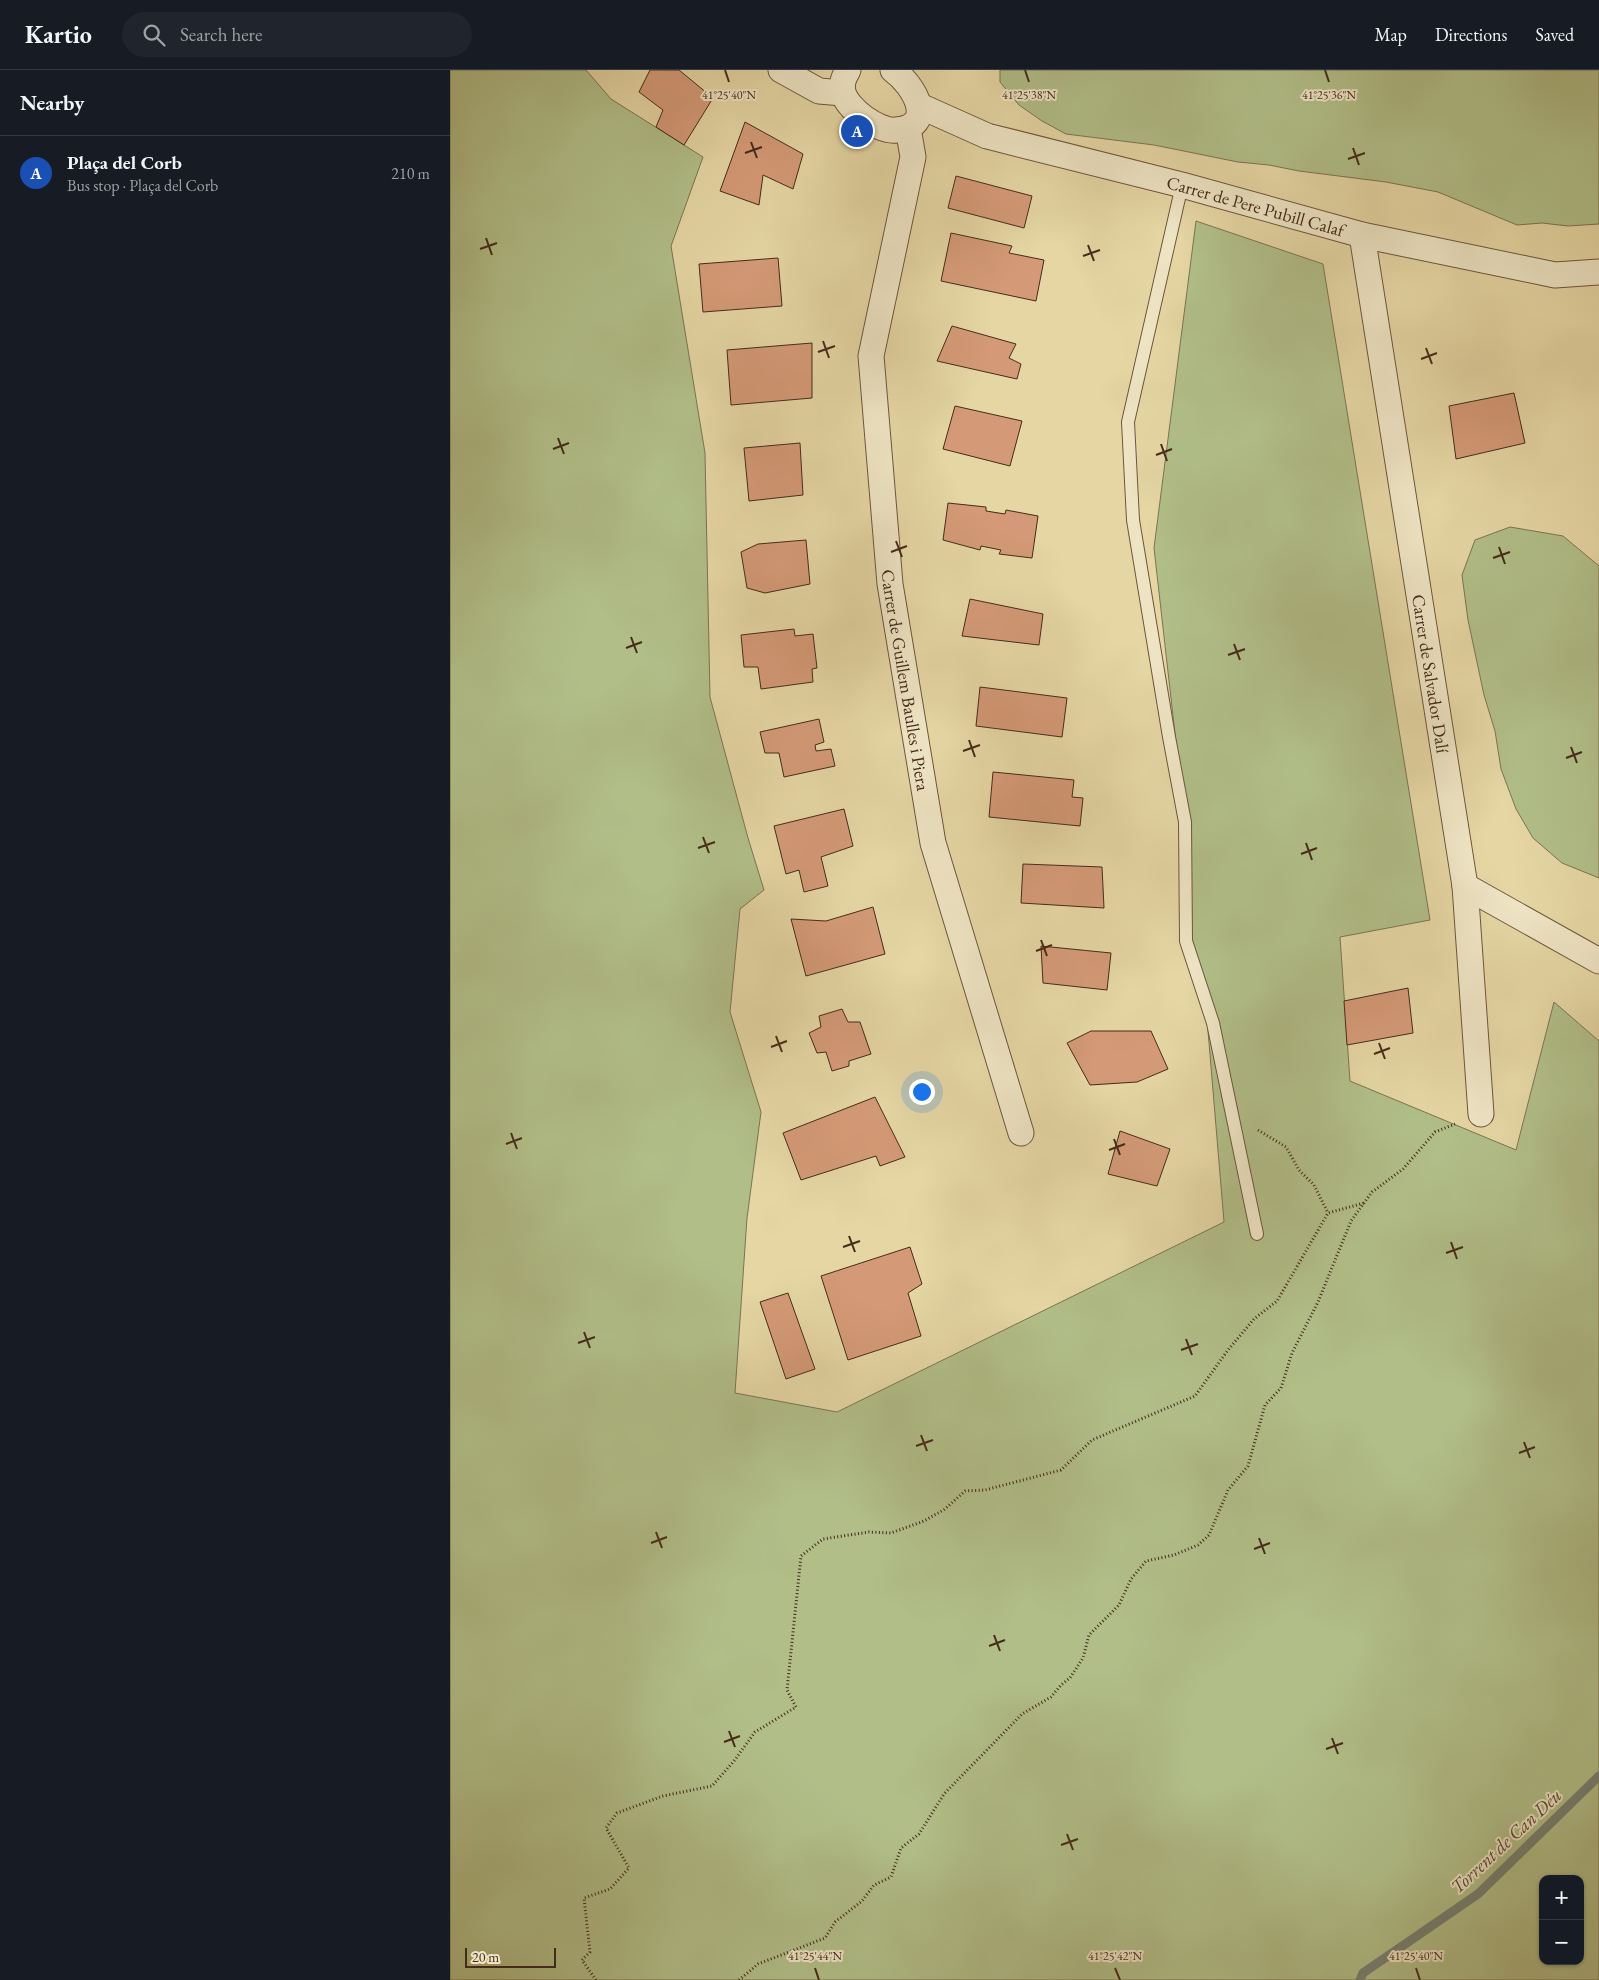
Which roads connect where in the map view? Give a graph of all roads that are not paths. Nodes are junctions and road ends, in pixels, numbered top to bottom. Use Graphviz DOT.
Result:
graph roads {
  1 [pos="781,70"];
  2 [pos="893,70"];
  3 [pos="845,81"];
  4 [pos="920,106"];
  5 [pos="908,128"];
  6 [pos="1182,185"];
  7 [pos="1362,235"];
  8 [pos="1599,272"];
  9 [pos="1465,886"];
  10 [pos="1599,961"];
  11 [pos="1482,1114"];
  12 [pos="1021,1133"];
  13 [pos="1257,1234"];
  1 -- 3 [label="street"];
  2 -- 4 [label="street"];
  3 -- 5 [label="street"];
  4 -- 5 [label="street"];
  4 -- 6 [label="street, Carrer de Pere Pubill Calaf"];
  5 -- 12 [label="street, Carrer de Guillem Baulles i Piera"];
  6 -- 7 [label="street, Carrer de Pere Pubill Calaf"];
  6 -- 13 [label="lane"];
  7 -- 8 [label="street, Carrer de Pere Pubill Calaf"];
  7 -- 9 [label="street, Carrer de Salvador Dalí"];
  9 -- 10 [label="street"];
  9 -- 11 [label="street, Carrer de Salvador Dalí"];
}
